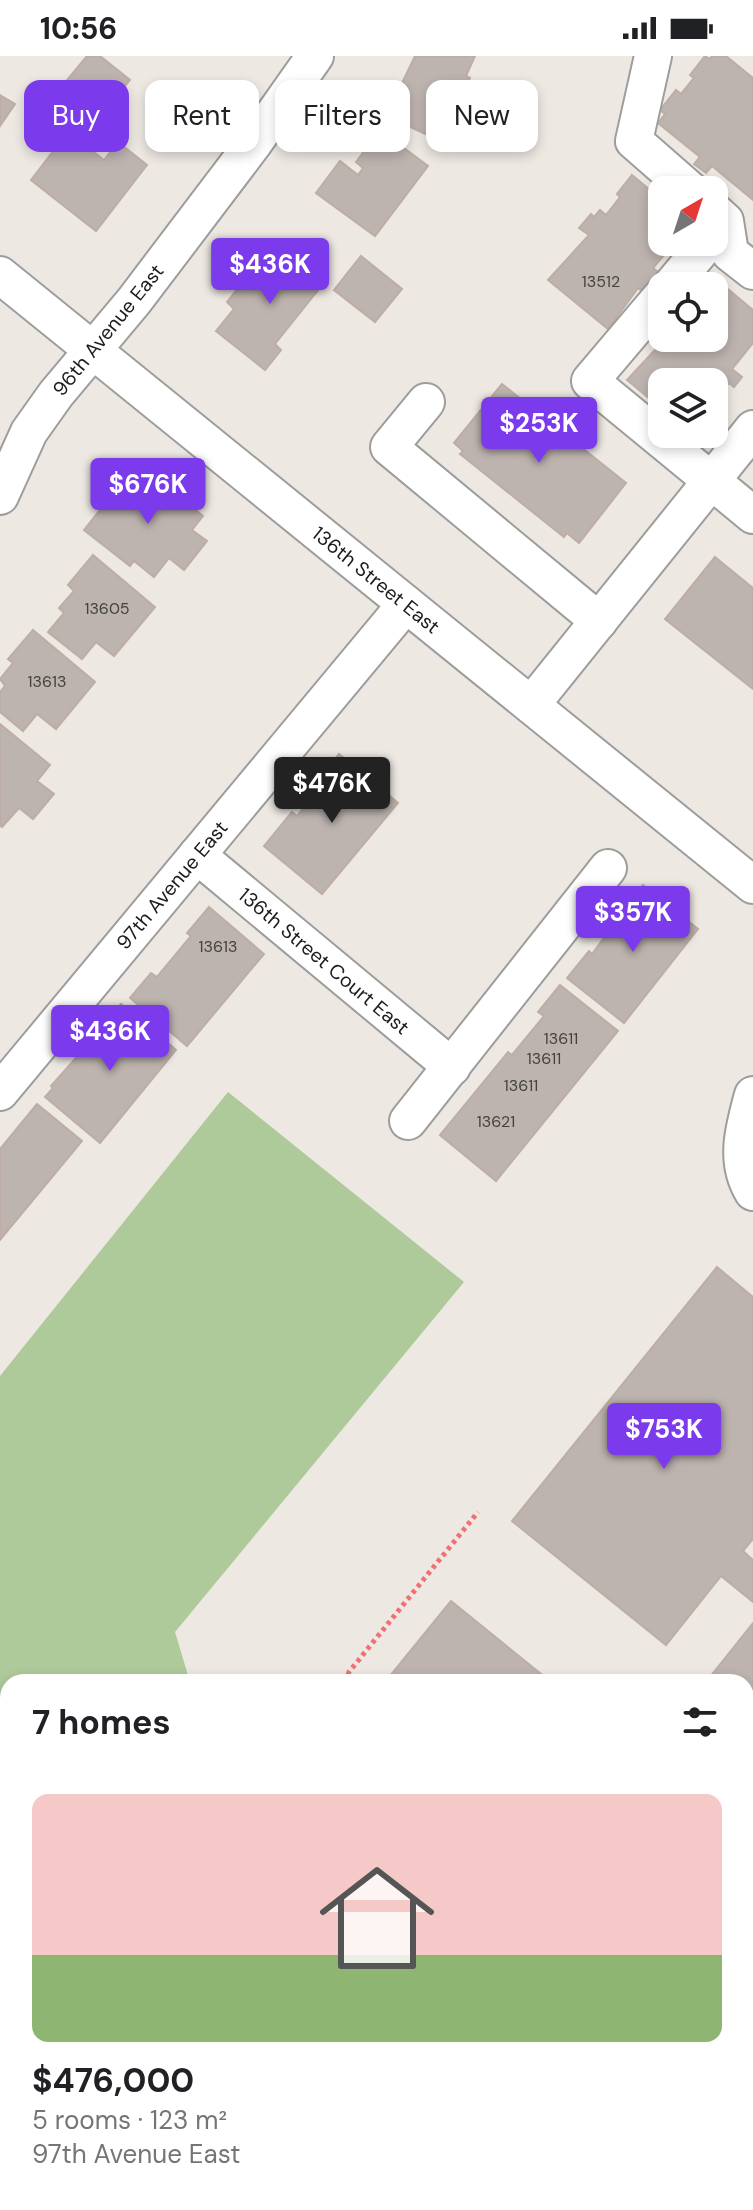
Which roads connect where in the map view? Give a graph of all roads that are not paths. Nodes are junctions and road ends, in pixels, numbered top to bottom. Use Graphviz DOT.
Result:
graph roads {
  1 [pos="315,56"];
  2 [pos="653,56"];
  3 [pos="674,176"];
  4 [pos="728,250"];
  5 [pos="753,271"];
  6 [pos="0,275"];
  7 [pos="648,313"];
  8 [pos="93,351"];
  9 [pos="426,402"];
  10 [pos="753,429"];
  11 [pos="712,480"];
  12 [pos="0,496"];
  13 [pos="753,515"];
  14 [pos="406,604"];
  15 [pos="599,621"];
  16 [pos="531,705"];
  17 [pos="197,855"];
  18 [pos="608,868"];
  19 [pos="753,885"];
  20 [pos="452,1067"];
  21 [pos="0,1092"];
  22 [pos="753,1095"];
  23 [pos="408,1121"];
  24 [pos="753,1192"];
  1 -- 8 [label="street, 96th Avenue East"];
  2 -- 3 [label="street"];
  4 -- 5 [label="street"];
  6 -- 8 [label="street, 136th Street East"];
  7 -- 11 [label="street"];
  8 -- 12 [label="street, 96th Avenue East"];
  8 -- 14 [label="street, 136th Street East"];
  9 -- 15 [label="street"];
  10 -- 11 [label="street"];
  11 -- 13 [label="street"];
  11 -- 15 [label="street"];
  14 -- 16 [label="street, 136th Street East"];
  14 -- 17 [label="street, 97th Avenue East"];
  15 -- 16 [label="street"];
  16 -- 19 [label="street, 136th Street East"];
  17 -- 20 [label="street, 136th Street Court East"];
  17 -- 21 [label="street, 97th Avenue East"];
  18 -- 20 [label="street"];
  20 -- 23 [label="street"];
  22 -- 24 [label="street"];
}
